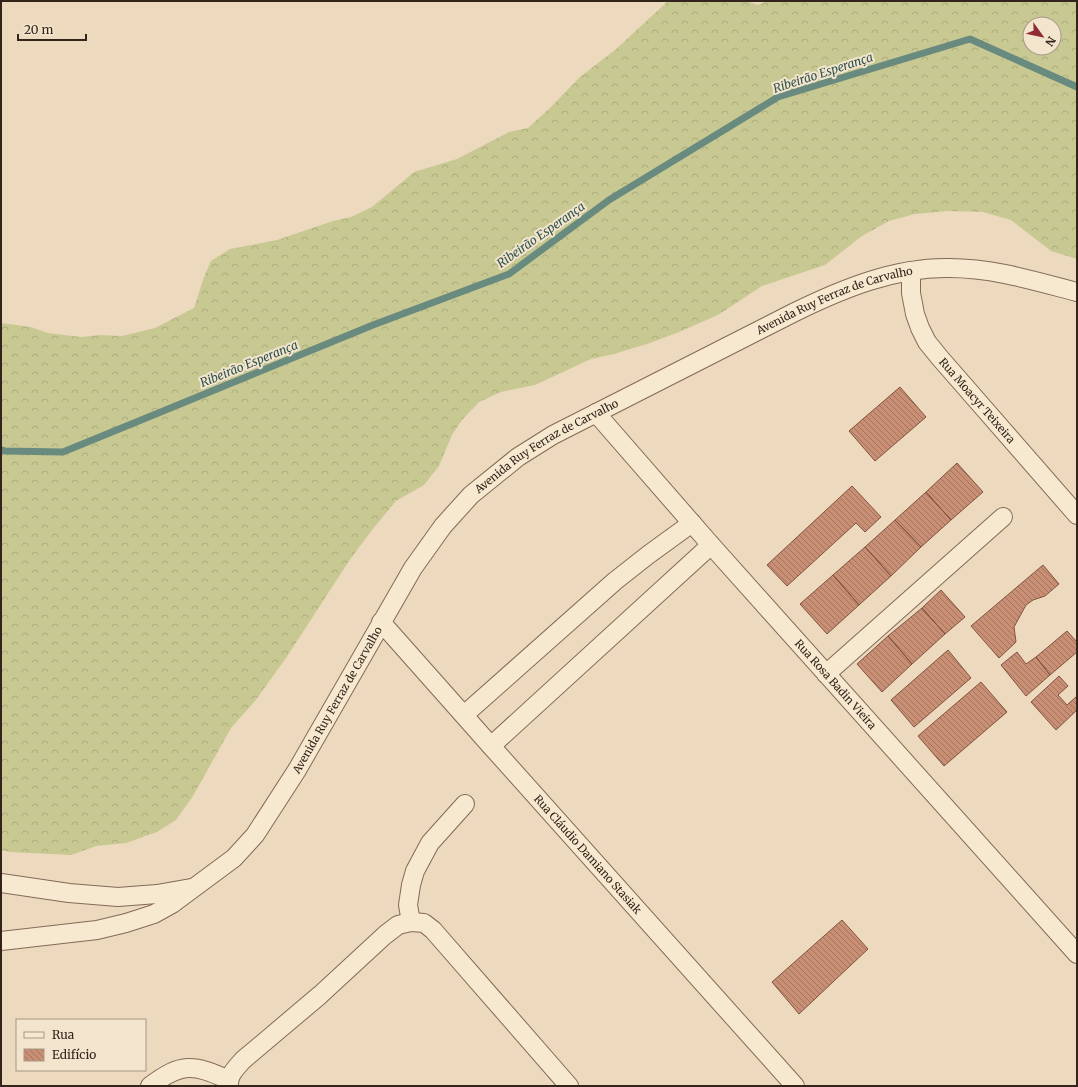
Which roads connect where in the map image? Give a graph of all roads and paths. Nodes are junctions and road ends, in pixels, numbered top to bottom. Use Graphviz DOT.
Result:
graph roads {
  1 [pos="911,271"];
  2 [pos="1077,292"];
  3 [pos="596,413"];
  4 [pos="1077,515"];
  5 [pos="1003,517"];
  6 [pos="692,523"];
  7 [pos="711,545"];
  8 [pos="382,622"];
  9 [pos="826,674"];
  10 [pos="464,715"];
  11 [pos="491,746"];
  12 [pos="465,804"];
  13 [pos="1,883"];
  14 [pos="194,887"];
  15 [pos="411,922"];
  16 [pos="1,941"];
  17 [pos="1077,954"];
  18 [pos="229,1083"];
  19 [pos="150,1086"];
  20 [pos="569,1086"];
  21 [pos="795,1086"];
  1 -- 2 [label="street, Avenida Ruy Ferraz de Carvalho"];
  1 -- 3 [label="street, Avenida Ruy Ferraz de Carvalho"];
  1 -- 4 [label="street, Rua Moacyr Teixeira"];
  3 -- 6 [label="street, Rua Rosa Badin Vieira"];
  3 -- 8 [label="street, Avenida Ruy Ferraz de Carvalho"];
  5 -- 9 [label="street"];
  6 -- 7 [label="street, Rua Rosa Badin Vieira"];
  6 -- 10 [label="street"];
  7 -- 9 [label="street, Rua Rosa Badin Vieira"];
  7 -- 11 [label="street"];
  8 -- 10 [label="street, Rua Cláudio Damiano Stasiak"];
  8 -- 14 [label="street, Avenida Ruy Ferraz de Carvalho"];
  9 -- 17 [label="street, Rua Rosa Badin Vieira"];
  10 -- 11 [label="street, Rua Cláudio Damiano Stasiak"];
  11 -- 21 [label="street, Rua Cláudio Damiano Stasiak"];
  12 -- 15 [label="street"];
  13 -- 14 [label="street"];
  14 -- 16 [label="street, Avenida Ruy Ferraz de Carvalho"];
  15 -- 18 [label="street"];
  15 -- 20 [label="street"];
  18 -- 19 [label="street"];
}
